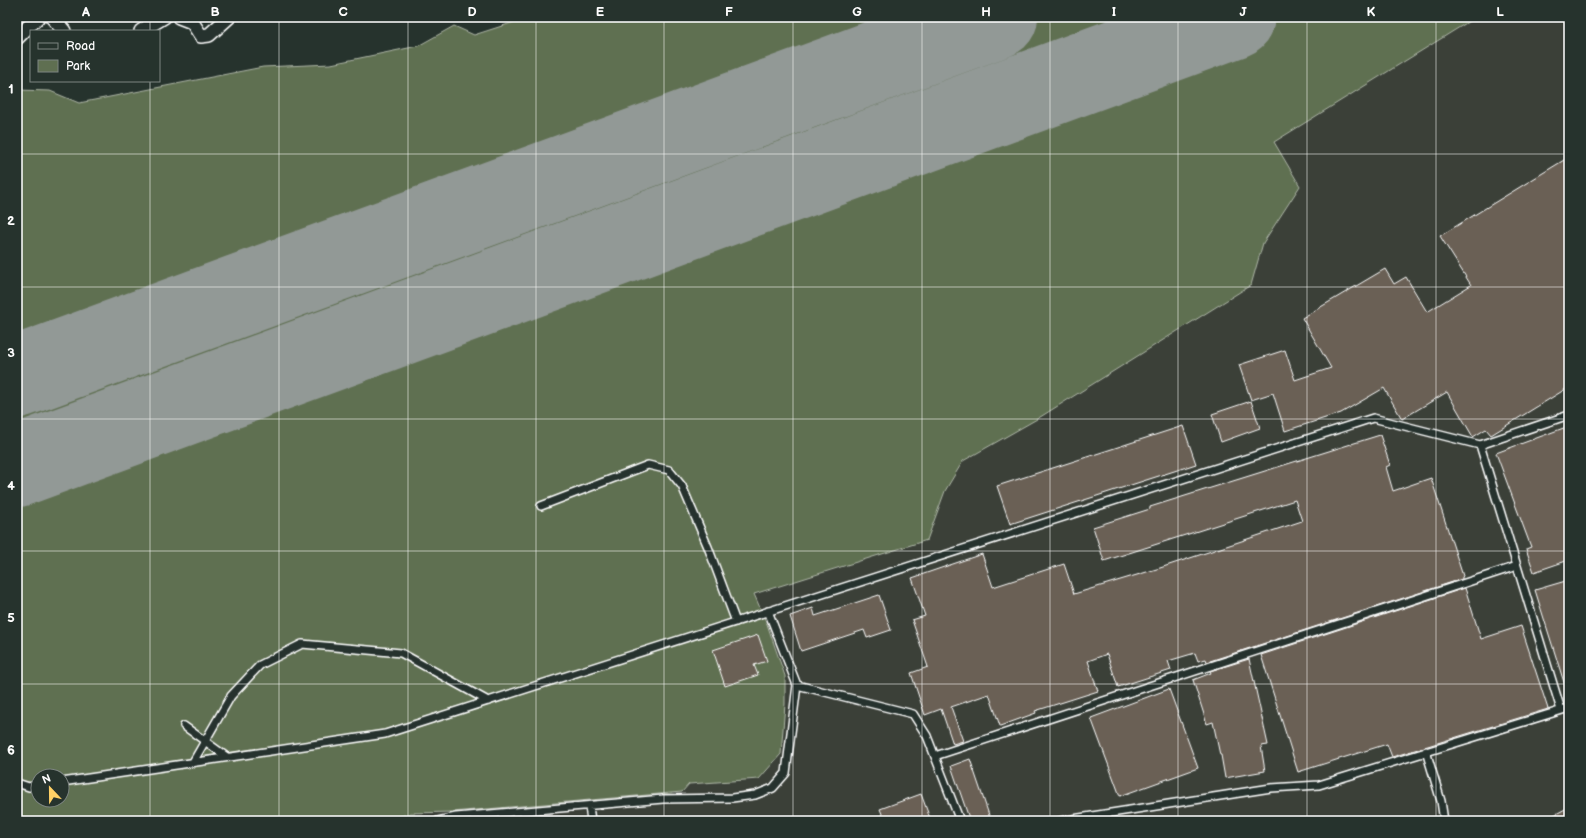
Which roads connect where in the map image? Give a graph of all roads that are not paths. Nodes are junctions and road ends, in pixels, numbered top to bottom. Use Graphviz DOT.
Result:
graph roads {
  1 [pos="38,17"];
  2 [pos="52,17"];
  3 [pos="164,17"];
  4 [pos="179,17"];
  5 [pos="229,17"];
  6 [pos="145,25"];
  7 [pos="63,30"];
  8 [pos="17,38"];
  9 [pos="1569,415"];
  10 [pos="1480,445"];
  11 [pos="541,506"];
  12 [pos="1517,566"];
  13 [pos="768,611"];
  14 [pos="736,622"];
  15 [pos="797,685"];
  16 [pos="488,701"];
  17 [pos="1569,708"];
  18 [pos="1561,710"];
  19 [pos="184,726"];
  20 [pos="206,742"];
  21 [pos="1426,751"];
  22 [pos="935,756"];
  23 [pos="227,757"];
  24 [pos="193,762"];
  25 [pos="70,781"];
  26 [pos="17,783"];
  27 [pos="30,787"];
  28 [pos="590,806"];
  29 [pos="438,821"];
  30 [pos="591,821"];
  31 [pos="960,821"];
  32 [pos="1060,821"];
  33 [pos="1444,821"];
  1 -- 8 [label="street"];
  2 -- 7 [label="street"];
  3 -- 6 [label="street"];
  4 -- 5 [label="street"];
  9 -- 10 [label="lane"];
  10 -- 12 [label="lane"];
  10 -- 13 [label="lane"];
  11 -- 14 [label="lane"];
  12 -- 18 [label="lane"];
  12 -- 22 [label="lane"];
  13 -- 14 [label="lane"];
  13 -- 15 [label="lane"];
  14 -- 16 [label="lane"];
  15 -- 22 [label="lane"];
  15 -- 28 [label="lane"];
  16 -- 20 [label="lane"];
  16 -- 23 [label="lane"];
  17 -- 18 [label="lane"];
  18 -- 21 [label="lane"];
  19 -- 20 [label="lane"];
  20 -- 23 [label="lane"];
  20 -- 24 [label="lane"];
  21 -- 32 [label="lane"];
  21 -- 33 [label="lane"];
  22 -- 31 [label="lane"];
  23 -- 24 [label="lane"];
  24 -- 25 [label="lane"];
  26 -- 27 [label="lane"];
  28 -- 29 [label="lane"];
  28 -- 30 [label="lane"];
}
